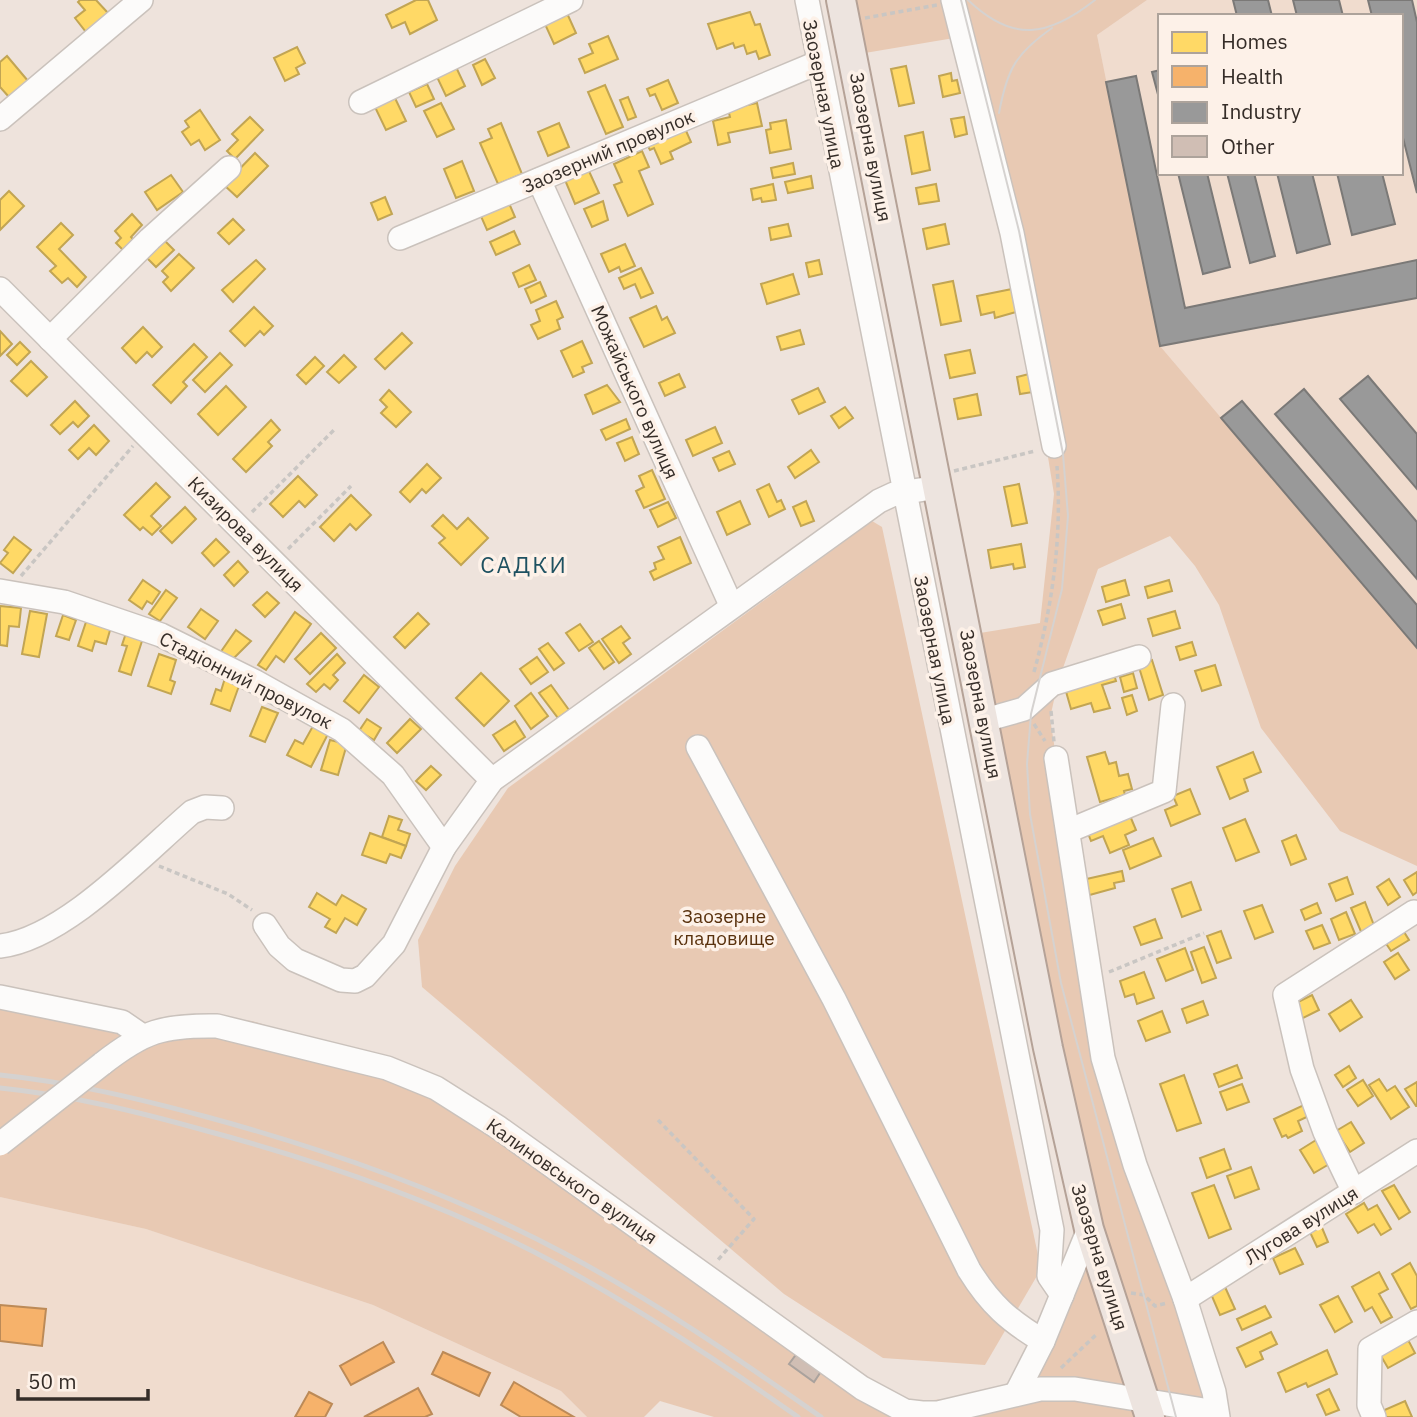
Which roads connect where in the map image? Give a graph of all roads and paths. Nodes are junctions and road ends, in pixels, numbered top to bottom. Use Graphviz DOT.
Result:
graph roads {
  1 [pos="141,0"];
  2 [pos="571,0"];
  3 [pos="807,0"];
  4 [pos="953,1"];
  5 [pos="844,11"];
  6 [pos="817,63"];
  7 [pos="361,102"];
  8 [pos="0,119"];
  9 [pos="229,168"];
  10 [pos="539,180"];
  11 [pos="400,238"];
  12 [pos="0,289"];
  13 [pos="50,339"];
  14 [pos="335,429"];
  15 [pos="145,433"];
  16 [pos="1054,446"];
  17 [pos="937,481"];
  18 [pos="351,486"];
  19 [pos="903,493"];
  20 [pos="238,526"];
  21 [pos="274,563"];
  22 [pos="4,591"];
  23 [pos="731,605"];
  24 [pos="1139,657"];
  25 [pos="1173,705"];
  26 [pos="1024,709"];
  27 [pos="985,720"];
  28 [pos="698,747"];
  29 [pos="1056,758"];
  30 [pos="492,780"];
  31 [pos="222,808"];
  32 [pos="1068,831"];
  33 [pos="444,847"];
  34 [pos="139,858"];
  35 [pos="1414,912"];
  36 [pos="265,925"];
  37 [pos="1204,933"];
  38 [pos="0,946"];
  39 [pos="1091,980"];
  40 [pos="0,997"];
  41 [pos="141,1035"];
  42 [pos="658,1120"];
  43 [pos="0,1144"];
  44 [pos="1417,1151"];
  45 [pos="1354,1192"];
  46 [pos="1089,1229"];
  47 [pos="705,1275"];
  48 [pos="1129,1292"];
  49 [pos="1062,1296"];
  50 [pos="1185,1299"];
  51 [pos="1417,1322"];
  52 [pos="1100,1331"];
  53 [pos="1043,1341"];
  54 [pos="1040,1389"];
  55 [pos="1016,1394"];
  56 [pos="1147,1409"];
  57 [pos="1217,1414"];
  58 [pos="1374,1417"];
  1 -- 8 [label="street"];
  2 -- 7 [label="street"];
  3 -- 6 [label="street, Заозерная улица"];
  4 -- 5 [label="path"];
  4 -- 16 [label="street"];
  5 -- 17 [label="main road, Заозерна вулиця"];
  6 -- 10 [label="street, Заозерний провулок"];
  6 -- 19 [label="street, Заозерная улица"];
  9 -- 13 [label="street"];
  10 -- 11 [label="street, Заозерний провулок"];
  10 -- 23 [label="street, Можайського вулиця"];
  12 -- 13 [label="street, Кизирова вулиця"];
  13 -- 15 [label="street, Кизирова вулиця"];
  14 -- 20 [label="path"];
  15 -- 20 [label="street, Кизирова вулиця"];
  15 -- 22 [label="path"];
  16 -- 17 [label="path"];
  16 -- 26 [label="path"];
  17 -- 19 [label="street"];
  17 -- 27 [label="main road, Заозерна вулиця"];
  18 -- 21 [label="path"];
  19 -- 23 [label="street"];
  19 -- 49 [label="street, Заозерная улица"];
  20 -- 21 [label="street, Кизирова вулиця"];
  21 -- 30 [label="street, Кизирова вулиця"];
  22 -- 33 [label="street, Стадіонний провулок"];
  23 -- 30 [label="street"];
  24 -- 26 [label="street"];
  25 -- 32 [label="street"];
  26 -- 27 [label="street"];
  26 -- 29 [label="path"];
  27 -- 46 [label="main road, Заозерна вулиця"];
  28 -- 53 [label="street"];
  29 -- 32 [label="street"];
  30 -- 33 [label="street"];
  31 -- 34 [label="street"];
  32 -- 39 [label="street"];
  33 -- 36 [label="street"];
  34 -- 36 [label="path"];
  34 -- 38 [label="street"];
  35 -- 45 [label="street"];
  37 -- 39 [label="path"];
  39 -- 50 [label="street"];
  40 -- 41 [label="street"];
  41 -- 43 [label="street, Калиновського вулиця, bridge"];
  41 -- 47 [label="street, Калиновського вулиця"];
  42 -- 47 [label="path"];
  44 -- 45 [label="street, Лугова вулиця"];
  45 -- 50 [label="street, Лугова вулиця"];
  46 -- 49 [label="street"];
  46 -- 56 [label="main road, Заозерна вулиця"];
  47 -- 55 [label="street, Калиновського вулиця"];
  48 -- 50 [label="path"];
  49 -- 53 [label="street"];
  50 -- 57 [label="street"];
  51 -- 58 [label="street"];
  52 -- 54 [label="path"];
  53 -- 55 [label="street"];
  54 -- 55 [label="street, Калиновського вулиця"];
  54 -- 56 [label="street, Калиновського вулиця"];
  56 -- 57 [label="street"];
}
